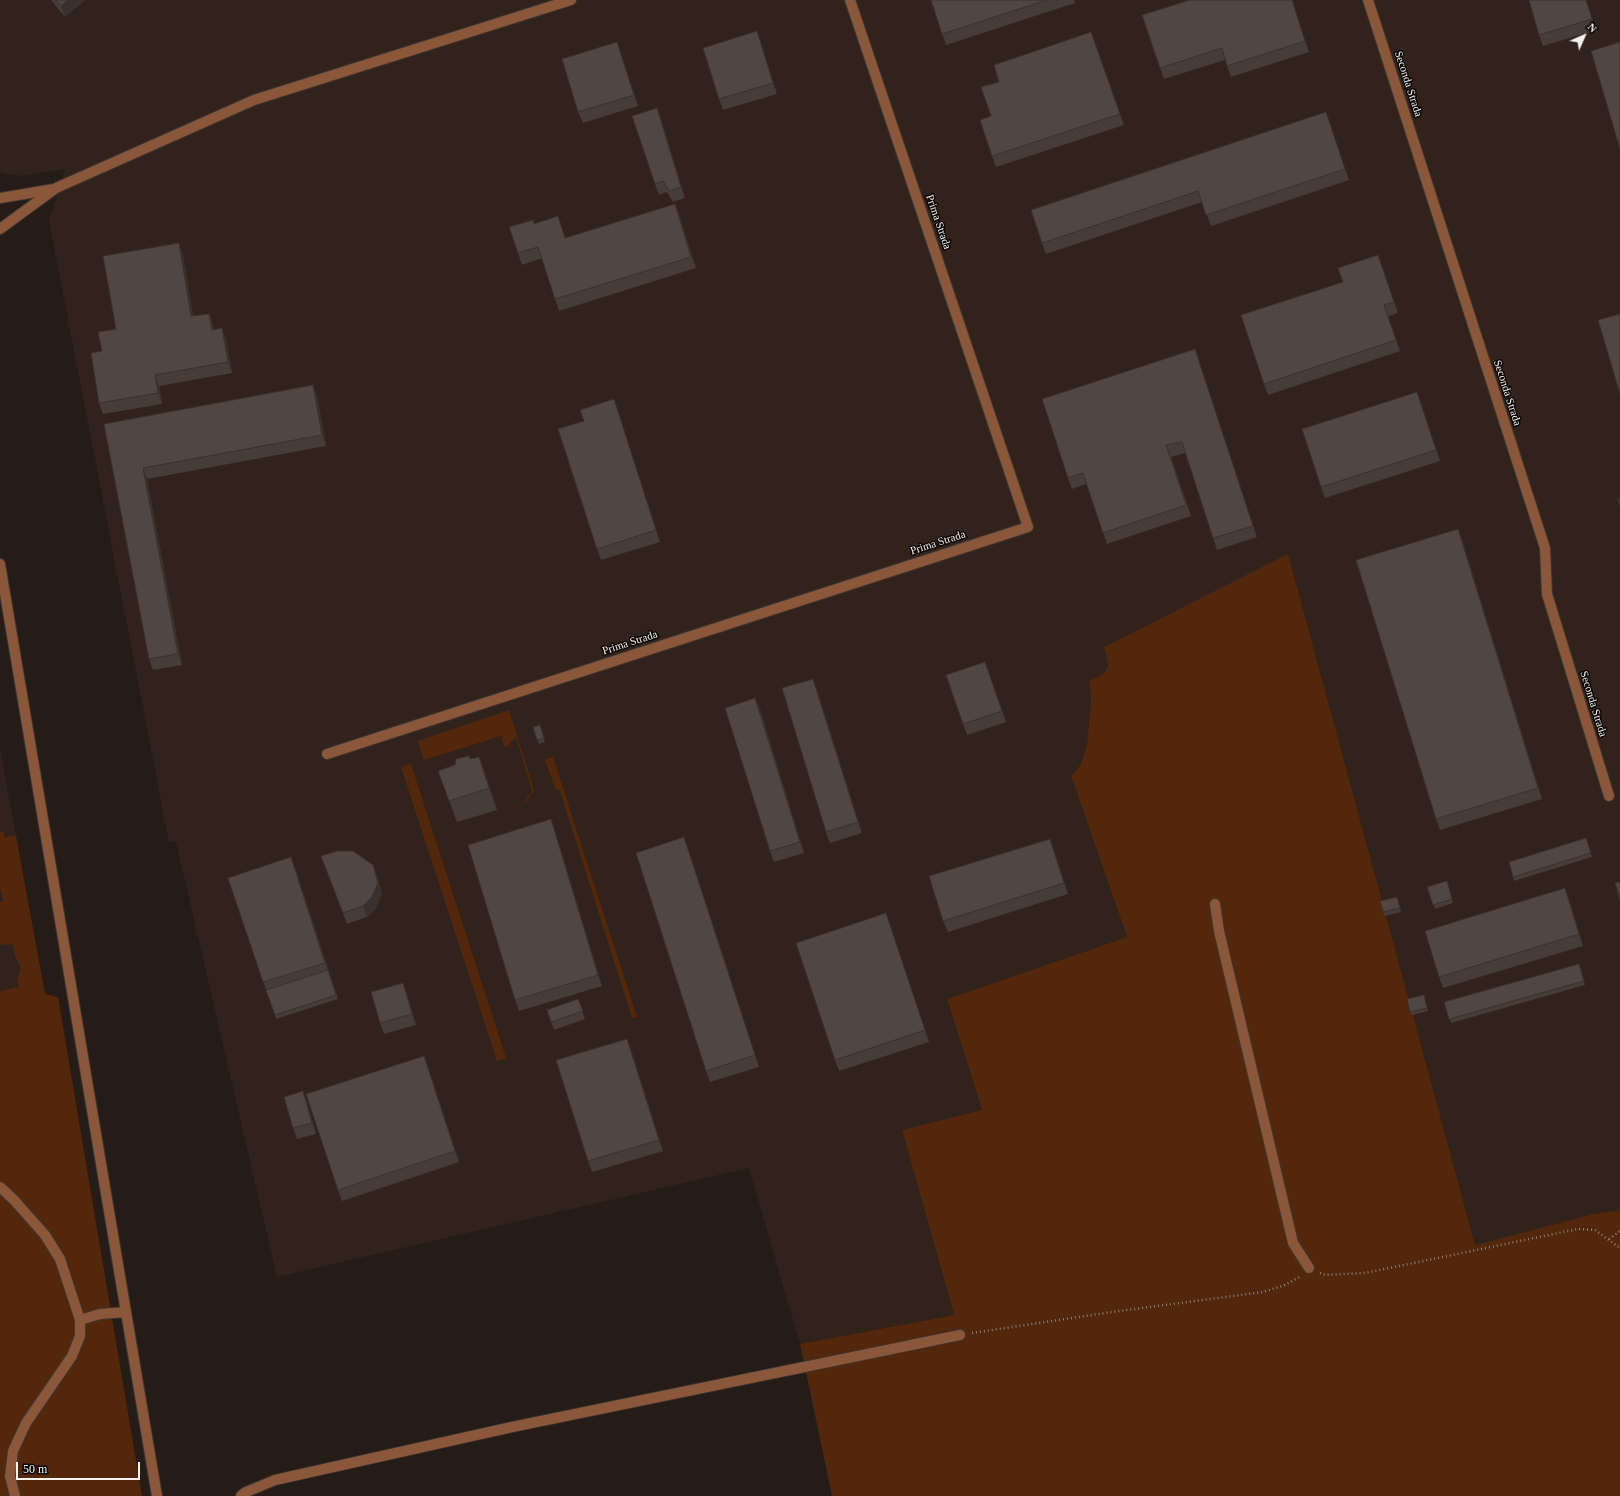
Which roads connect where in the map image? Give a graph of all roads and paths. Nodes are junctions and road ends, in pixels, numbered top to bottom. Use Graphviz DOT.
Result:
graph roads {
  1 [pos="571,0"];
  2 [pos="850,0"];
  3 [pos="1368,0"];
  4 [pos="56,188"];
  5 [pos="0,198"];
  6 [pos="0,229"];
  7 [pos="0,564"];
  8 [pos="327,754"];
  9 [pos="1609,796"];
  10 [pos="1215,904"];
  11 [pos="0,1187"];
  12 [pos="1620,1231"];
  13 [pos="1609,1239"];
  14 [pos="1620,1248"];
  15 [pos="1309,1268"];
  16 [pos="126,1312"];
  17 [pos="80,1320"];
  18 [pos="960,1335"];
  19 [pos="15,1496"];
  20 [pos="157,1496"];
  21 [pos="241,1496"];
  1 -- 4 [label="street"];
  2 -- 8 [label="street, Prima Strada"];
  3 -- 9 [label="street, Seconda Strada"];
  4 -- 5 [label="street"];
  4 -- 6 [label="street"];
  7 -- 16 [label="street"];
  10 -- 15 [label="street"];
  11 -- 17 [label="street"];
  12 -- 13 [label="path"];
  13 -- 14 [label="path"];
  13 -- 15 [label="path"];
  15 -- 18 [label="path"];
  16 -- 17 [label="street"];
  16 -- 20 [label="street"];
  17 -- 19 [label="street"];
  18 -- 21 [label="street"];
}
